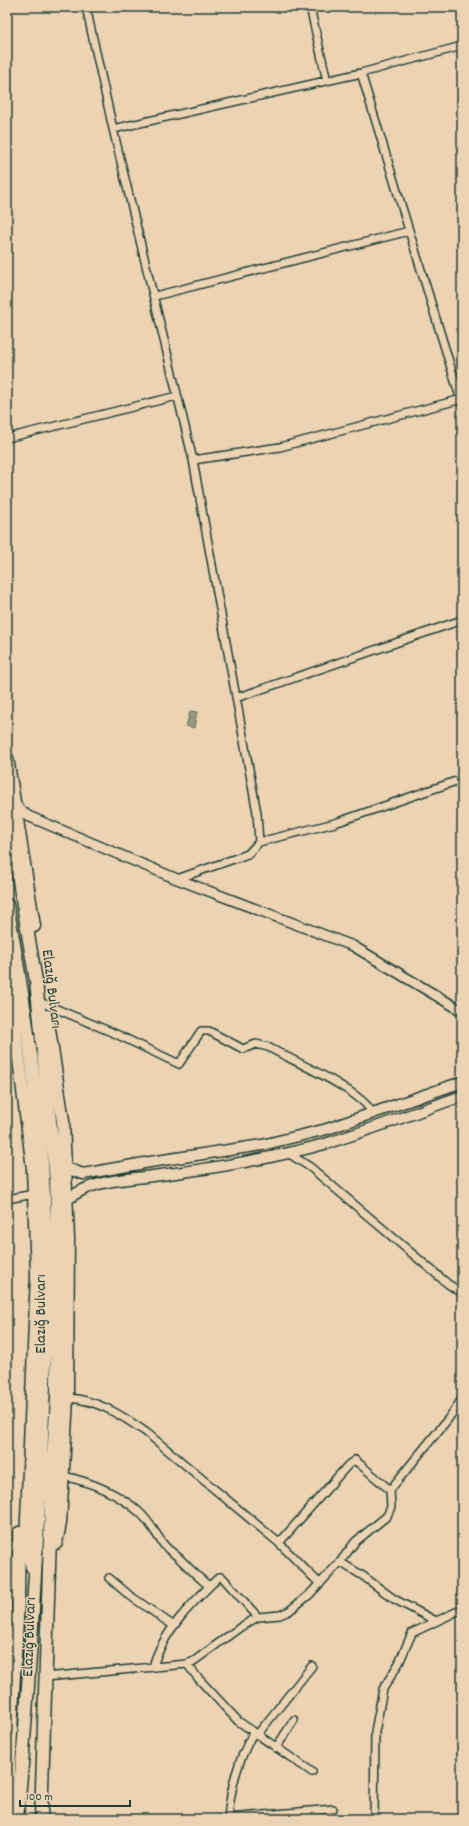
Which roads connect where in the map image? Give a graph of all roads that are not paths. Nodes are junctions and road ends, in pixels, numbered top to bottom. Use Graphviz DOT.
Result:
graph roads {
  1 [pos="86,7"];
  2 [pos="310,7"];
  3 [pos="462,46"];
  4 [pos="361,73"];
  5 [pos="327,81"];
  6 [pos="113,129"];
  7 [pos="409,231"];
  8 [pos="155,296"];
  9 [pos="177,396"];
  10 [pos="462,401"];
  11 [pos="7,438"];
  12 [pos="193,460"];
  13 [pos="462,620"];
  14 [pos="236,698"];
  15 [pos="7,758"];
  16 [pos="462,779"];
  17 [pos="11,808"];
  18 [pos="28,816"];
  19 [pos="18,824"];
  20 [pos="259,842"];
  21 [pos="176,879"];
  22 [pos="7,905"];
  23 [pos="7,965"];
  24 [pos="45,1004"];
  25 [pos="462,1011"];
  26 [pos="462,1082"];
  27 [pos="462,1096"];
  28 [pos="372,1113"];
  29 [pos="288,1153"];
  30 [pos="66,1168"];
  31 [pos="34,1194"];
  32 [pos="7,1199"];
  33 [pos="67,1200"];
  34 [pos="462,1293"];
  35 [pos="67,1398"];
  36 [pos="462,1399"];
  37 [pos="63,1476"];
  38 [pos="390,1490"];
  39 [pos="28,1501"];
  40 [pos="279,1543"];
  41 [pos="7,1545"];
  42 [pos="19,1547"];
  43 [pos="340,1562"];
  44 [pos="49,1574"];
  45 [pos="109,1578"];
  46 [pos="35,1579"];
  47 [pos="320,1584"];
  48 [pos="209,1586"];
  49 [pos="13,1597"];
  50 [pos="462,1609"];
  51 [pos="258,1617"];
  52 [pos="436,1622"];
  53 [pos="174,1626"];
  54 [pos="187,1664"];
  55 [pos="312,1666"];
  56 [pos="152,1667"];
  57 [pos="45,1678"];
  58 [pos="10,1712"];
  59 [pos="294,1720"];
  60 [pos="255,1734"];
  61 [pos="9,1741"];
  62 [pos="276,1748"];
  63 [pos="312,1772"];
  64 [pos="7,1808"];
  65 [pos="333,1809"];
  66 [pos="17,1817"];
  67 [pos="41,1819"];
  68 [pos="374,1819"];
  1 -- 6 [label="street"];
  2 -- 5 [label="street"];
  3 -- 4 [label="street"];
  4 -- 5 [label="street"];
  4 -- 7 [label="street"];
  5 -- 6 [label="street"];
  6 -- 8 [label="street"];
  7 -- 8 [label="street"];
  7 -- 10 [label="street"];
  8 -- 9 [label="street"];
  9 -- 11 [label="street"];
  9 -- 12 [label="street"];
  10 -- 12 [label="street"];
  12 -- 14 [label="street"];
  13 -- 14 [label="street"];
  14 -- 20 [label="street"];
  15 -- 17 [label="highway"];
  16 -- 20 [label="street"];
  17 -- 18 [label="street"];
  17 -- 19 [label="highway"];
  17 -- 44 [label="highway, Elazığ Bulvarı"];
  18 -- 19 [label="street"];
  18 -- 21 [label="street"];
  19 -- 24 [label="highway"];
  20 -- 21 [label="street"];
  21 -- 25 [label="street"];
  22 -- 46 [label="highway, Elazığ Bulvarı"];
  23 -- 31 [label="highway"];
  24 -- 28 [label="street"];
  24 -- 30 [label="highway"];
  26 -- 28 [label="main road"];
  27 -- 29 [label="main road"];
  28 -- 30 [label="main road"];
  29 -- 33 [label="main road"];
  29 -- 34 [label="street"];
  30 -- 33 [label="highway"];
  31 -- 32 [label="street"];
  31 -- 39 [label="highway"];
  33 -- 35 [label="highway"];
  35 -- 37 [label="highway"];
  35 -- 40 [label="street"];
  36 -- 38 [label="street"];
  37 -- 44 [label="highway"];
  37 -- 48 [label="street"];
  38 -- 40 [label="street"];
  38 -- 43 [label="street"];
  39 -- 42 [label="highway"];
  39 -- 46 [label="highway"];
  40 -- 47 [label="street"];
  41 -- 42 [label="street"];
  42 -- 49 [label="highway"];
  43 -- 47 [label="street"];
  43 -- 52 [label="street"];
  44 -- 57 [label="highway, Elazığ Bulvarı"];
  45 -- 53 [label="street"];
  46 -- 66 [label="highway, Elazığ Bulvarı"];
  47 -- 51 [label="street"];
  48 -- 51 [label="street"];
  48 -- 53 [label="street"];
  49 -- 58 [label="highway"];
  50 -- 52 [label="street"];
  51 -- 54 [label="street"];
  52 -- 68 [label="street"];
  53 -- 56 [label="street"];
  54 -- 56 [label="street"];
  54 -- 60 [label="street"];
  55 -- 60 [label="street"];
  56 -- 57 [label="street"];
  57 -- 67 [label="highway, Elazığ Bulvarı"];
  58 -- 61 [label="highway"];
  59 -- 62 [label="street"];
  60 -- 62 [label="street"];
  60 -- 65 [label="street"];
  61 -- 64 [label="highway"];
  62 -- 63 [label="street"];
}
